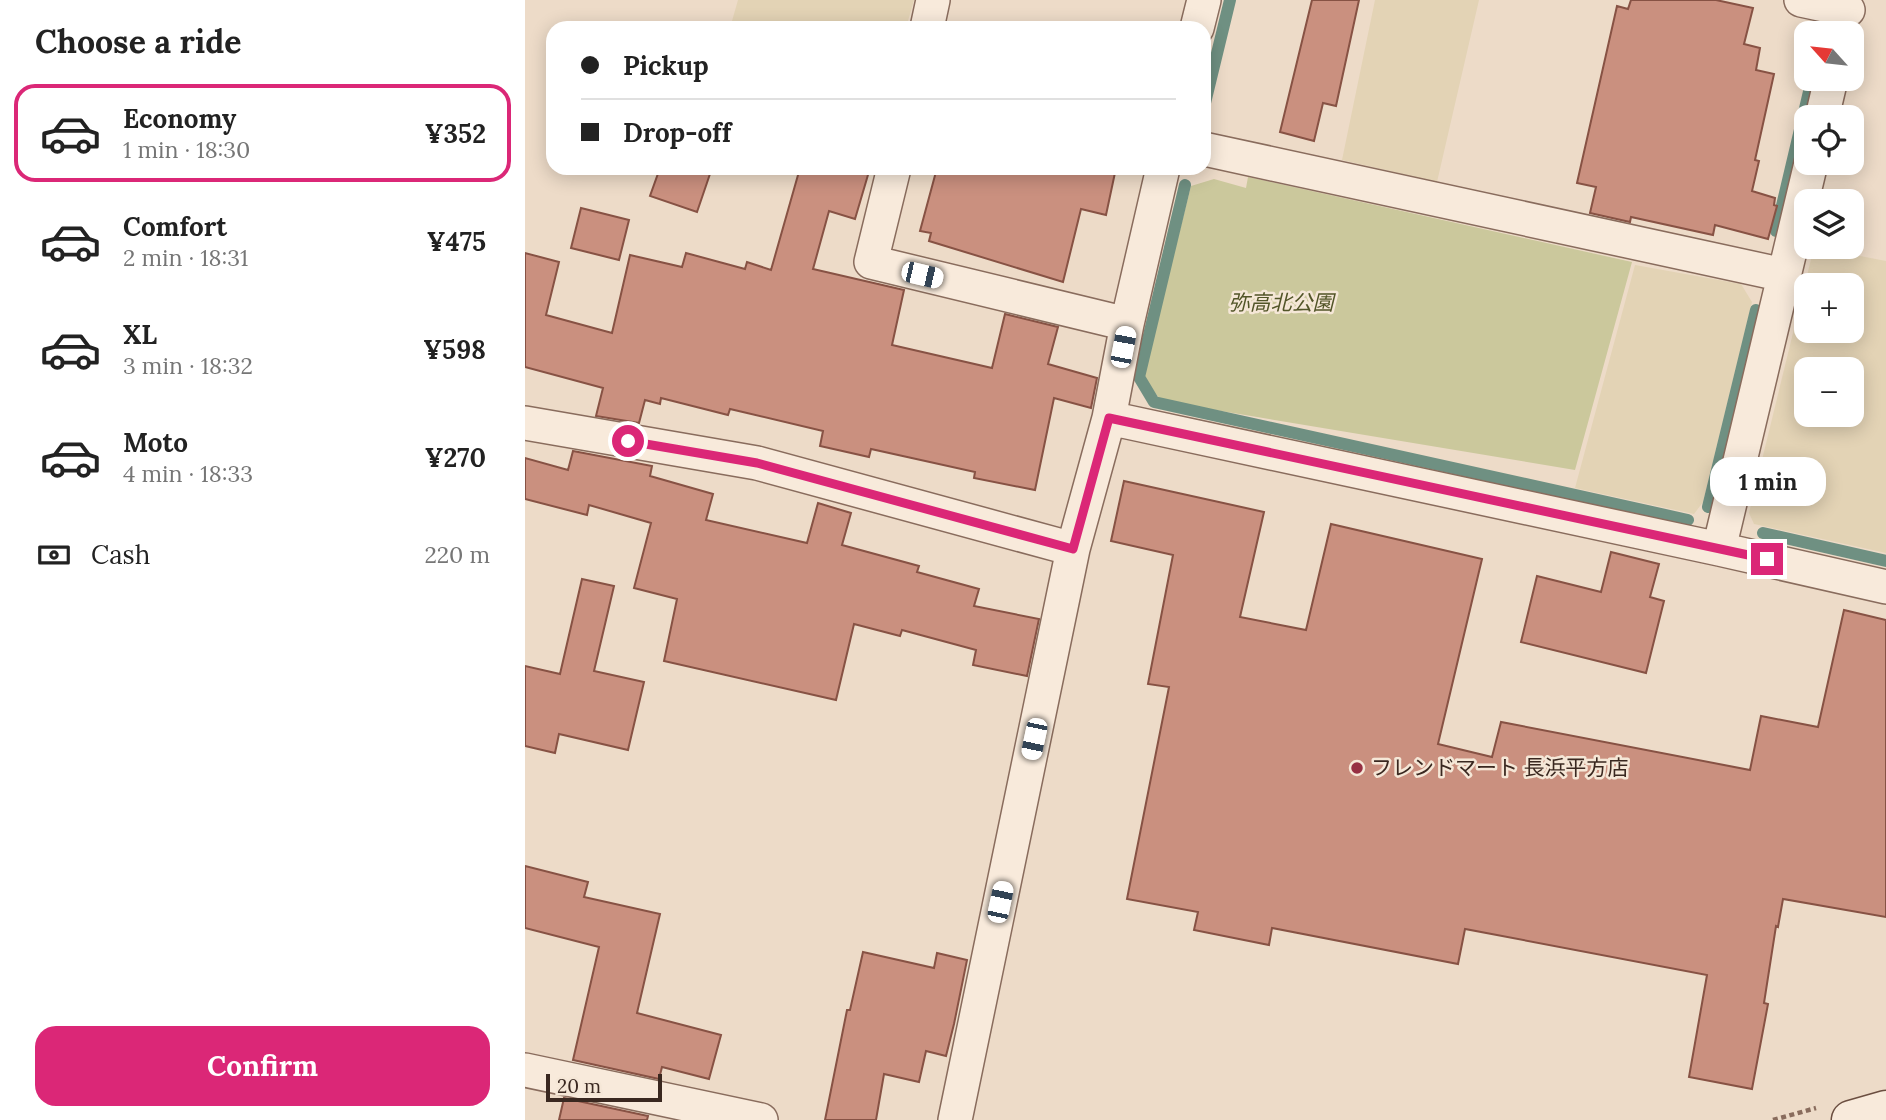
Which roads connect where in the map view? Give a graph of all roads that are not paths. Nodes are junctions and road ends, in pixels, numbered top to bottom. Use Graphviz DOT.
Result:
graph roads {
  1 [pos="933,0"];
  2 [pos="1204,0"];
  3 [pos="1801,0"];
  4 [pos="1846,14"];
  5 [pos="928,21"];
  6 [pos="1199,21"];
  7 [pos="1211,151"];
  8 [pos="892,175"];
  9 [pos="1161,175"];
  10 [pos="1808,175"];
  11 [pos="1784,275"];
  12 [pos="1127,324"];
  13 [pos="1109,418"];
  14 [pos="525,423"];
  15 [pos="1073,549"];
  16 [pos="1719,549"];
  17 [pos="1886,587"];
  18 [pos="525,1070"];
  19 [pos="1886,1110"];
  20 [pos="761,1120"];
  21 [pos="955,1120"];
  22 [pos="1851,1120"];
  1 -- 5 [label="street"];
  2 -- 6 [label="street"];
  3 -- 4 [label="street"];
  7 -- 11 [label="street"];
  8 -- 12 [label="street"];
  9 -- 12 [label="street"];
  10 -- 11 [label="street"];
  11 -- 16 [label="street"];
  12 -- 13 [label="street"];
  13 -- 15 [label="street"];
  13 -- 16 [label="street"];
  14 -- 15 [label="street"];
  15 -- 21 [label="street"];
  16 -- 17 [label="street"];
  18 -- 20 [label="street"];
  19 -- 22 [label="main road"];
}
